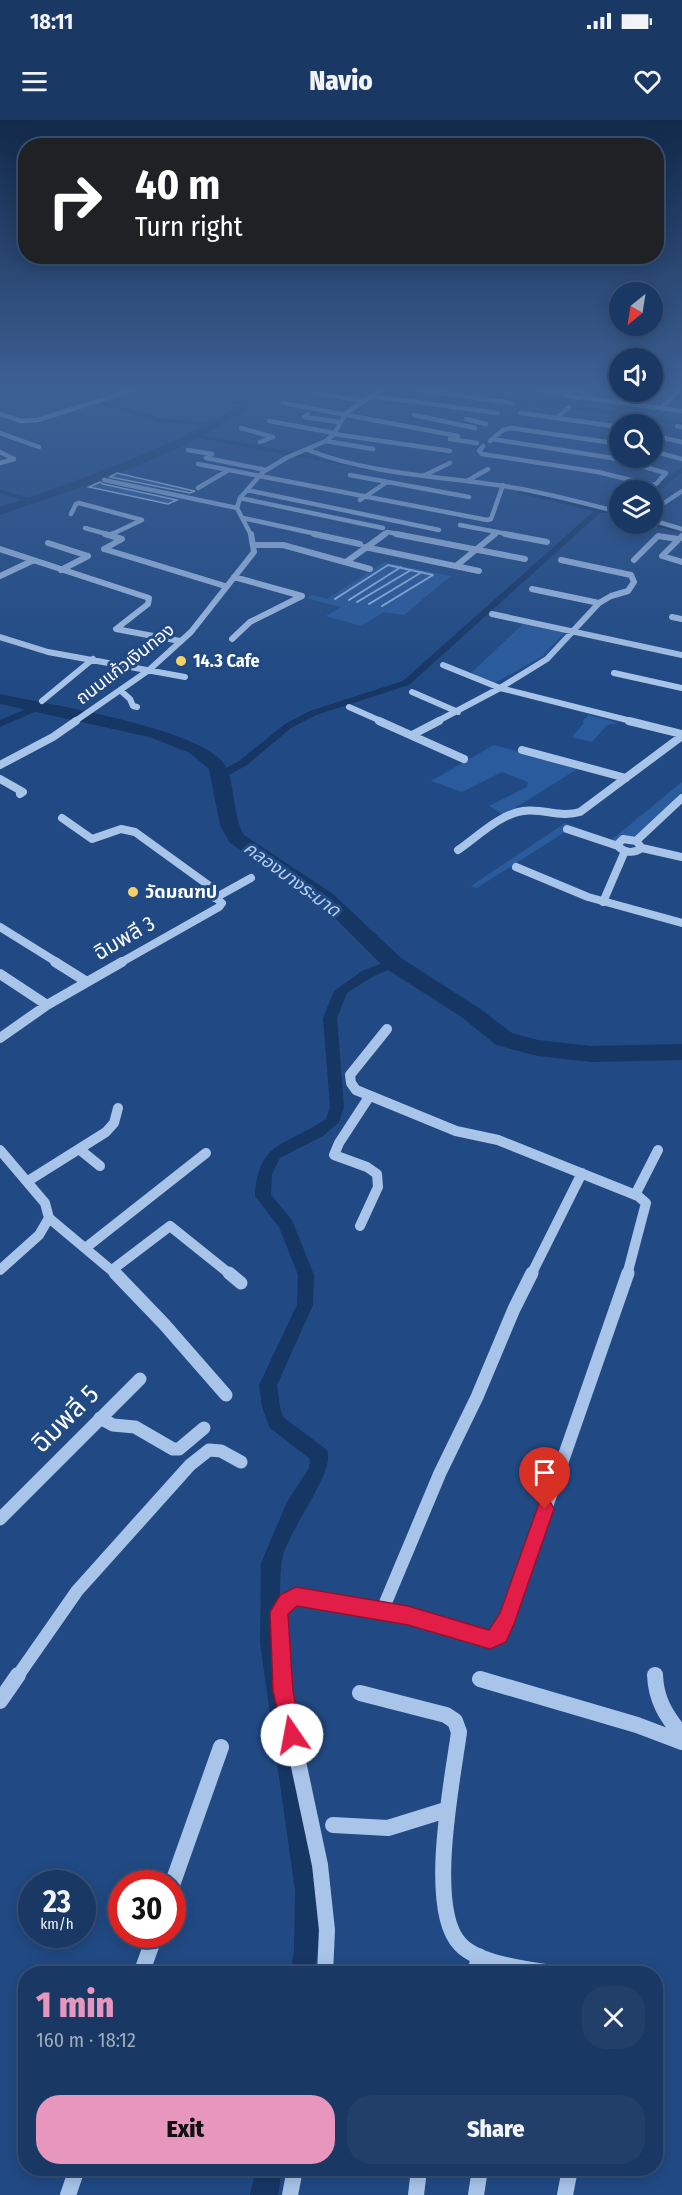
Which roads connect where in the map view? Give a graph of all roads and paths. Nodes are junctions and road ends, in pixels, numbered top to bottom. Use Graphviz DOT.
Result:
graph roads {
  1 [pos="136,487"];
  2 [pos="203,487"];
  3 [pos="249,487"];
  4 [pos="307,487"];
  5 [pos="380,487"];
  6 [pos="413,487"];
  7 [pos="502,487"];
  8 [pos="511,487"];
  9 [pos="247,490"];
  10 [pos="682,491"];
  11 [pos="469,497"];
  12 [pos="240,498"];
  13 [pos="363,498"];
  14 [pos="187,500"];
  15 [pos="663,504"];
  16 [pos="237,508"];
  17 [pos="609,509"];
  18 [pos="345,510"];
  19 [pos="71,514"];
  20 [pos="243,518"];
  21 [pos="333,518"];
  22 [pos="676,522"];
  23 [pos="325,523"];
  24 [pos="663,523"];
  25 [pos="459,525"];
  26 [pos="670,525"];
  27 [pos="85,528"];
  28 [pos="318,528"];
  29 [pos="383,528"];
  30 [pos="682,529"];
  31 [pos="439,530"];
  32 [pos="497,532"];
  33 [pos="310,533"];
  34 [pos="110,535"];
  35 [pos="680,539"];
  36 [pos="547,542"];
  37 [pos="48,543"];
  38 [pos="254,545"];
  39 [pos="363,545"];
  40 [pos="0,549"];
  41 [pos="477,549"];
  42 [pos="525,558"];
  43 [pos="561,560"];
  44 [pos="634,560"];
  45 [pos="32,561"];
  46 [pos="346,562"];
  47 [pos="682,562"];
  48 [pos="456,566"];
  49 [pos="370,569"];
  50 [pos="61,570"];
  51 [pos="479,571"];
  52 [pos="0,576"];
  53 [pos="234,577"];
  54 [pos="225,586"];
  55 [pos="532,589"];
  56 [pos="599,603"];
  57 [pos="492,614"];
  58 [pos="672,617"];
  59 [pos="682,619"];
  60 [pos="573,631"];
  61 [pos="0,637"];
  62 [pos="232,639"];
  63 [pos="180,641"];
  64 [pos="682,655"];
  65 [pos="93,659"];
  66 [pos="443,665"];
  67 [pos="148,670"];
  68 [pos="614,673"];
  69 [pos="186,677"];
  70 [pos="500,688"];
  71 [pos="682,688"];
  72 [pos="120,690"];
  73 [pos="412,692"];
  74 [pos="42,701"];
  75 [pos="349,706"];
  76 [pos="137,707"];
  77 [pos="458,712"];
  78 [pos="412,735"];
  79 [pos="682,735"];
  80 [pos="522,750"];
  81 [pos="464,759"];
  82 [pos="0,765"];
  83 [pos="626,778"];
  84 [pos="0,779"];
  85 [pos="20,795"];
  86 [pos="680,802"];
  87 [pos="62,818"];
  88 [pos="567,829"];
  89 [pos="639,844"];
  90 [pos="621,849"];
  91 [pos="458,850"];
  92 [pos="682,857"];
  93 [pos="516,867"];
  94 [pos="250,878"];
  95 [pos="215,898"];
  96 [pos="603,902"];
  97 [pos="682,923"];
  98 [pos="0,927"];
  99 [pos="0,974"];
  100 [pos="87,982"];
  101 [pos="48,1005"];
  102 [pos="387,1029"];
  103 [pos="2,1032"];
  104 [pos="369,1097"];
  105 [pos="118,1108"];
  106 [pos="79,1149"];
  107 [pos="0,1150"];
  108 [pos="658,1150"];
  109 [pos="206,1154"];
  110 [pos="100,1166"];
  111 [pos="582,1173"];
  112 [pos="28,1181"];
  113 [pos="635,1195"];
  114 [pos="49,1218"];
  115 [pos="360,1226"];
  116 [pos="87,1246"];
  117 [pos="0,1270"];
  118 [pos="112,1270"];
  119 [pos="241,1283"];
  120 [pos="140,1379"];
  121 [pos="226,1395"];
  122 [pos="100,1418"];
  123 [pos="204,1428"];
  124 [pos="241,1462"];
  125 [pos="2,1512"];
  126 [pos="382,1611"];
  127 [pos="655,1675"];
  128 [pos="480,1679"];
  129 [pos="360,1693"];
  130 [pos="0,1701"];
  131 [pos="682,1735"];
  132 [pos="682,1742"];
  133 [pos="221,1747"];
  134 [pos="446,1810"];
  135 [pos="333,1825"];
  136 [pos="177,1870"];
  137 [pos="150,1948"];
  138 [pos="479,1956"];
  139 [pos="144,1966"];
  140 [pos="325,1966"];
  141 [pos="477,1966"];
  142 [pos="522,1966"];
  143 [pos="75,2176"];
  144 [pos="294,2176"];
  145 [pos="479,2176"];
  146 [pos="569,2176"];
  147 [pos="68,2195"];
  148 [pos="290,2195"];
  149 [pos="476,2195"];
  150 [pos="565,2195"];
  1 -- 14 [label="street"];
  2 -- 14 [label="street"];
  3 -- 9 [label="street"];
  4 -- 13 [label="street"];
  5 -- 13 [label="street"];
  6 -- 11 [label="street"];
  7 -- 8 [label="street"];
  7 -- 13 [label="street"];
  8 -- 17 [label="street"];
  9 -- 12 [label="street"];
  9 -- 18 [label="street"];
  10 -- 15 [label="street"];
  12 -- 16 [label="street"];
  12 -- 21 [label="street"];
  13 -- 18 [label="street"];
  14 -- 16 [label="street"];
  16 -- 20 [label="street"];
  18 -- 21 [label="street"];
  18 -- 31 [label="street"];
  19 -- 34 [label="street"];
  20 -- 33 [label="street"];
  20 -- 38 [label="street"];
  21 -- 23 [label="street"];
  21 -- 29 [label="street"];
  22 -- 26 [label="street"];
  24 -- 26 [label="street"];
  25 -- 32 [label="street"];
  26 -- 30 [label="street"];
  27 -- 34 [label="street"];
  28 -- 33 [label="street"];
  32 -- 36 [label="street"];
  32 -- 41 [label="street"];
  33 -- 39 [label="street"];
  34 -- 54 [label="street"];
  35 -- 44 [label="street"];
  35 -- 47 [label="street"];
  37 -- 50 [label="street"];
  38 -- 46 [label="street"];
  38 -- 53 [label="street, ถนนแก้วเงินทอง"];
  39 -- 41 [label="street"];
  39 -- 46 [label="street"];
  39 -- 48 [label="street"];
  40 -- 45 [label="street"];
  41 -- 42 [label="street"];
  41 -- 48 [label="street"];
  43 -- 56 [label="street"];
  45 -- 50 [label="street"];
  45 -- 52 [label="street"];
  46 -- 49 [label="street"];
  48 -- 51 [label="street"];
  50 -- 63 [label="street"];
  53 -- 54 [label="street, ถนนแก้วเงินทอง"];
  53 -- 62 [label="street"];
  54 -- 63 [label="street, ถนนแก้วเงินทอง"];
  55 -- 56 [label="street"];
  56 -- 60 [label="street"];
  57 -- 60 [label="street"];
  58 -- 59 [label="street"];
  60 -- 64 [label="street"];
  60 -- 70 [label="street"];
  61 -- 65 [label="street"];
  63 -- 67 [label="street, ถนนแก้วเงินทอง"];
  65 -- 67 [label="street"];
  65 -- 74 [label="street"];
  66 -- 70 [label="street"];
  67 -- 69 [label="street"];
  67 -- 72 [label="street, ถนนแก้วเงินทอง"];
  68 -- 71 [label="street"];
  70 -- 77 [label="street"];
  70 -- 79 [label="street"];
  72 -- 76 [label="street"];
  72 -- 82 [label="street, ถนนแก้วเงินทอง"];
  73 -- 77 [label="street"];
  75 -- 78 [label="street"];
  77 -- 78 [label="street"];
  78 -- 81 [label="street"];
  79 -- 83 [label="street"];
  80 -- 83 [label="street"];
  83 -- 91 [label="street"];
  84 -- 85 [label="street"];
  86 -- 89 [label="street"];
  87 -- 95 [label="street"];
  88 -- 90 [label="street"];
  89 -- 90 [label="street"];
  89 -- 90 [label="street"];
  89 -- 92 [label="street"];
  90 -- 96 [label="street"];
  93 -- 96 [label="street"];
  94 -- 95 [label="street"];
  95 -- 100 [label="street, ฉิมพลี 3"];
  96 -- 97 [label="street"];
  98 -- 100 [label="street"];
  99 -- 101 [label="street"];
  100 -- 101 [label="street, ฉิมพลี 3"];
  101 -- 103 [label="street, ฉิมพลี 3"];
  102 -- 104 [label="street"];
  104 -- 111 [label="street"];
  104 -- 115 [label="street"];
  105 -- 106 [label="street"];
  106 -- 110 [label="street"];
  106 -- 112 [label="street"];
  107 -- 112 [label="street"];
  108 -- 113 [label="street"];
  109 -- 116 [label="street"];
  111 -- 113 [label="street"];
  111 -- 126 [label="street"];
  112 -- 114 [label="street"];
  113 -- 126 [label="street"];
  114 -- 116 [label="street"];
  114 -- 117 [label="street"];
  116 -- 118 [label="street"];
  118 -- 119 [label="street"];
  118 -- 121 [label="street"];
  120 -- 122 [label="street, ฉิมพลี 5"];
  122 -- 123 [label="street"];
  122 -- 125 [label="street, ฉิมพลี 5"];
  124 -- 130 [label="street"];
  126 -- 140 [label="street"];
  127 -- 131 [label="street"];
  128 -- 132 [label="street"];
  129 -- 134 [label="street"];
  133 -- 136 [label="street"];
  134 -- 135 [label="street"];
  134 -- 138 [label="street"];
  137 -- 139 [label="street"];
  138 -- 141 [label="street"];
  138 -- 142 [label="street"];
  143 -- 147 [label="street"];
  144 -- 148 [label="street"];
  145 -- 149 [label="street"];
  146 -- 150 [label="street"];
}
